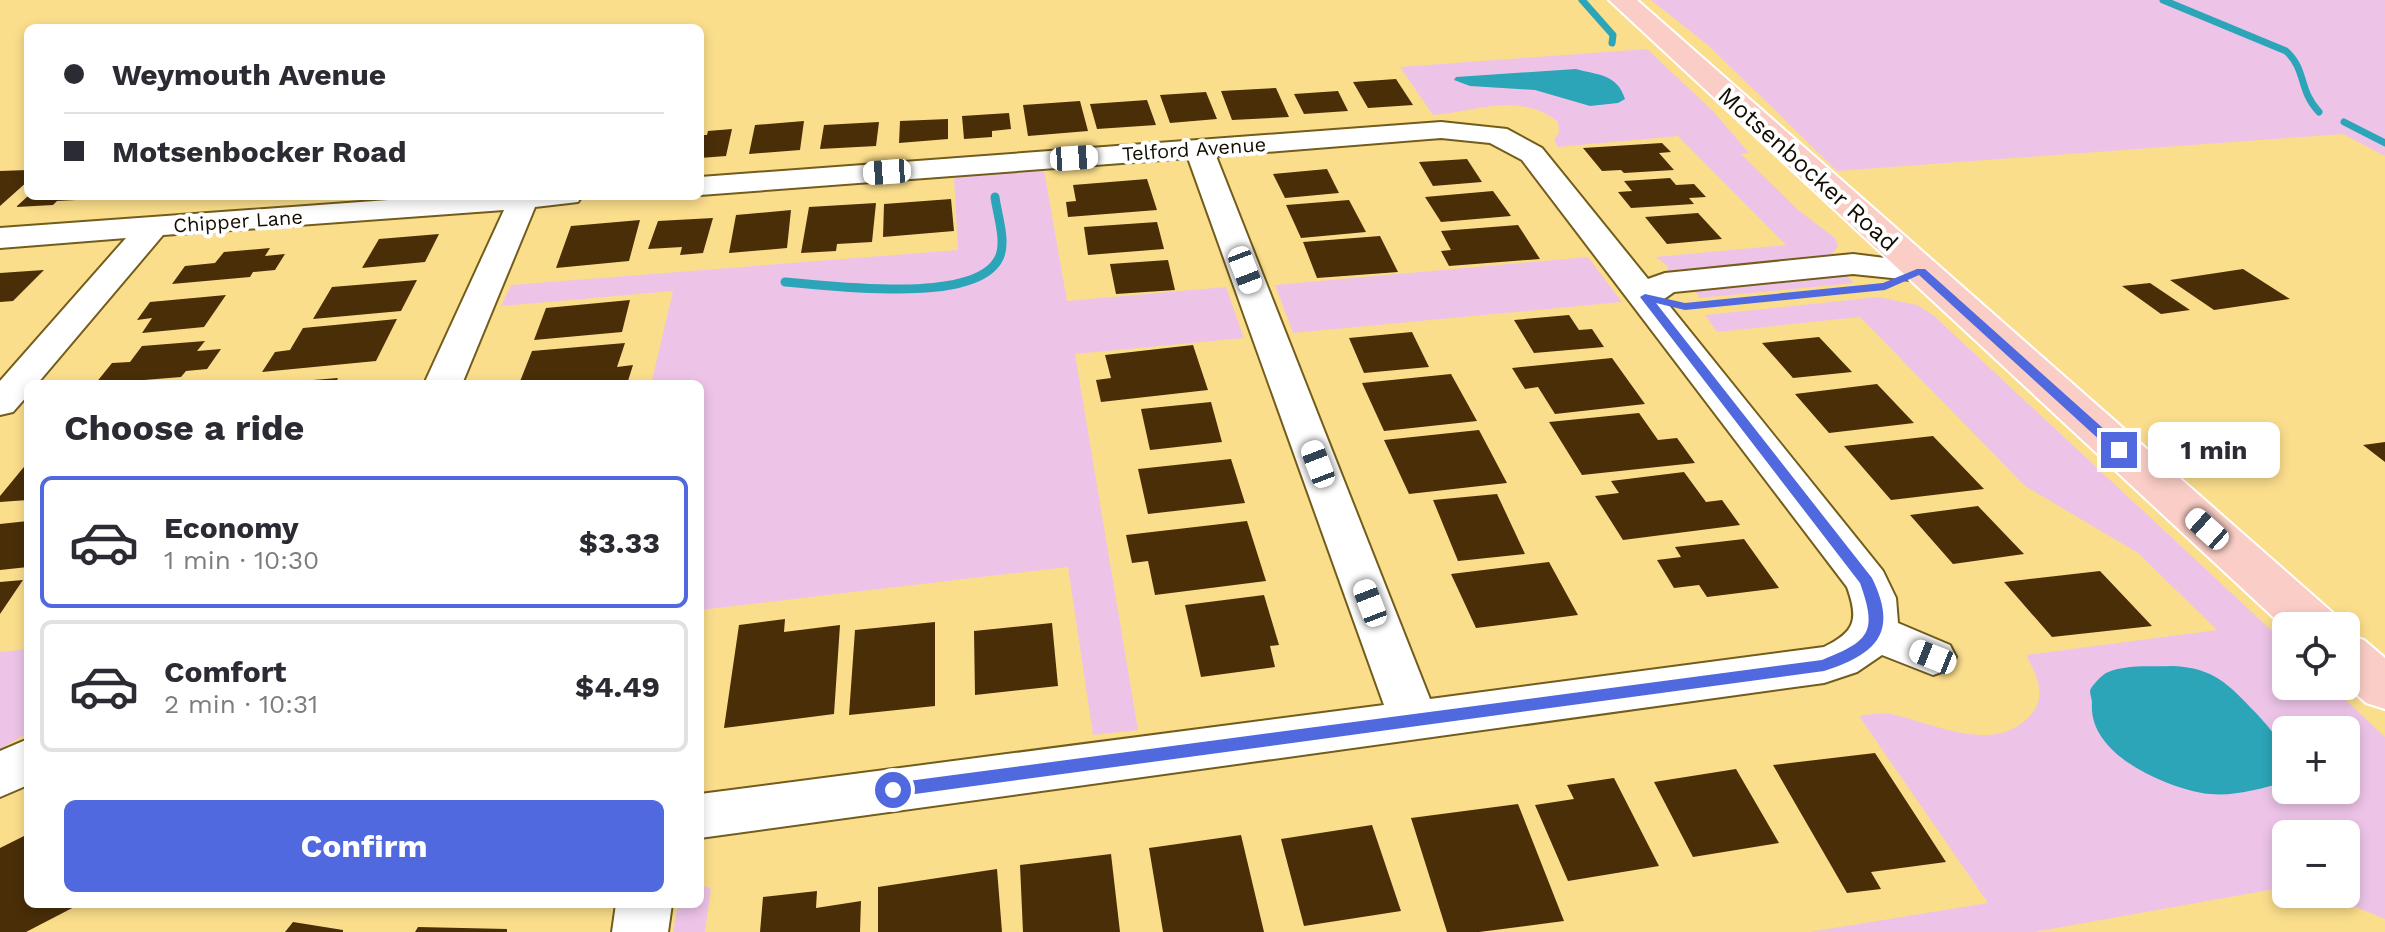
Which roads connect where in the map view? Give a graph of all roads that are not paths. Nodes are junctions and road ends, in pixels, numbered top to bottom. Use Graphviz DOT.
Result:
graph roads {
  1 [pos="1622,0"];
  2 [pos="1199,148"];
  3 [pos="704,186"];
  4 [pos="499,200"];
  5 [pos="524,200"];
  6 [pos="153,227"];
  7 [pos="0,238"];
  8 [pos="1921,271"];
  9 [pos="1645,297"];
  10 [pos="445,380"];
  11 [pos="0,404"];
  12 [pos="2299,612"];
  13 [pos="1874,632"];
  14 [pos="1933,657"];
  15 [pos="2360,667"];
  16 [pos="2385,689"];
  17 [pos="1414,720"];
  18 [pos="24,762"];
  19 [pos="0,776"];
  20 [pos="704,815"];
  21 [pos="643,908"];
  22 [pos="640,932"];
  1 -- 8 [label="main road, Motsenbocker Road"];
  2 -- 3 [label="street, Telford Avenue"];
  2 -- 9 [label="street, Telford Avenue"];
  2 -- 17 [label="street"];
  4 -- 6 [label="street, Chipper Lane"];
  5 -- 10 [label="street"];
  6 -- 7 [label="street, Chipper Lane"];
  6 -- 11 [label="street"];
  8 -- 9 [label="street"];
  8 -- 12 [label="main road, Motsenbocker Road"];
  9 -- 13 [label="street"];
  13 -- 14 [label="street"];
  13 -- 17 [label="street"];
  15 -- 16 [label="main road"];
  17 -- 20 [label="street"];
  18 -- 19 [label="street"];
  21 -- 22 [label="street"];
}
